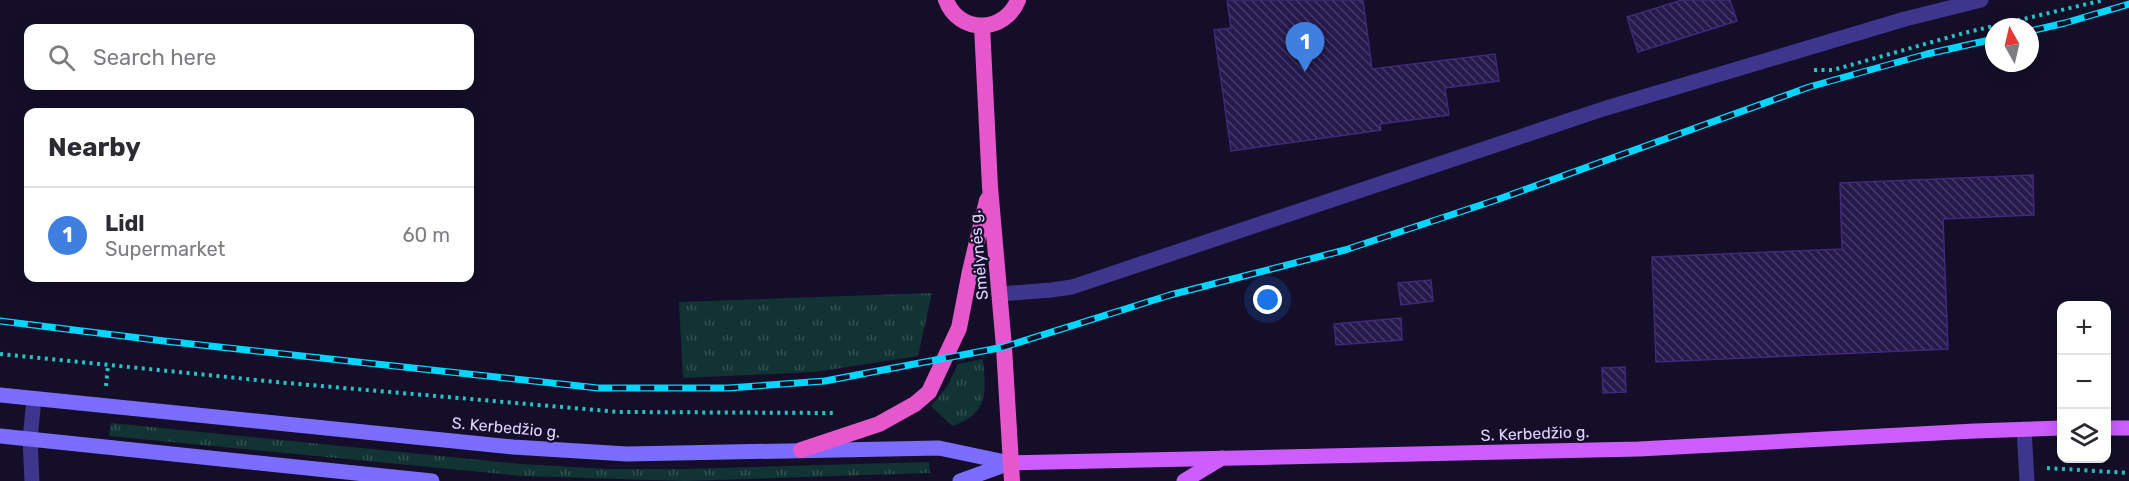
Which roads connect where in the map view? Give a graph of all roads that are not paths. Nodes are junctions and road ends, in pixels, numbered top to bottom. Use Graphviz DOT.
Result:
graph roads {
  1 [pos="946,0"];
  2 [pos="1018,0"];
  3 [pos="1981,0"];
  4 [pos="982,26"];
  5 [pos="990,188"];
  6 [pos="1000,294"];
  7 [pos="0,395"];
  8 [pos="34,399"];
  9 [pos="2057,428"];
  10 [pos="2111,428"];
  11 [pos="2129,428"];
  12 [pos="2024,429"];
  13 [pos="0,436"];
  14 [pos="30,439"];
  15 [pos="801,450"];
  16 [pos="1224,457"];
  17 [pos="1010,463"];
  18 [pos="2026,474"];
  19 [pos="32,481"];
  20 [pos="432,481"];
  21 [pos="960,481"];
  22 [pos="1012,481"];
  23 [pos="1184,481"];
  1 -- 4 [label="highway"];
  2 -- 4 [label="highway"];
  3 -- 6 [label="street"];
  4 -- 5 [label="highway, Smėlynės g."];
  5 -- 6 [label="highway, Smėlynės g."];
  5 -- 15 [label="highway"];
  6 -- 17 [label="highway, Smėlynės g."];
  7 -- 8 [label="main road, S. Kerbedžio g."];
  8 -- 14 [label="street"];
  8 -- 15 [label="main road, S. Kerbedžio g."];
  9 -- 12 [label="main road, S. Kerbedžio g."];
  10 -- 11 [label="main road"];
  12 -- 16 [label="main road, S. Kerbedžio g."];
  12 -- 18 [label="street"];
  13 -- 14 [label="main road"];
  14 -- 19 [label="street"];
  14 -- 20 [label="main road"];
  15 -- 17 [label="main road, S. Kerbedžio g."];
  16 -- 17 [label="main road, S. Kerbedžio g."];
  16 -- 23 [label="main road"];
  17 -- 21 [label="main road, S. Kerbedžio g."];
  17 -- 22 [label="highway, Smėlynės g."];
}
